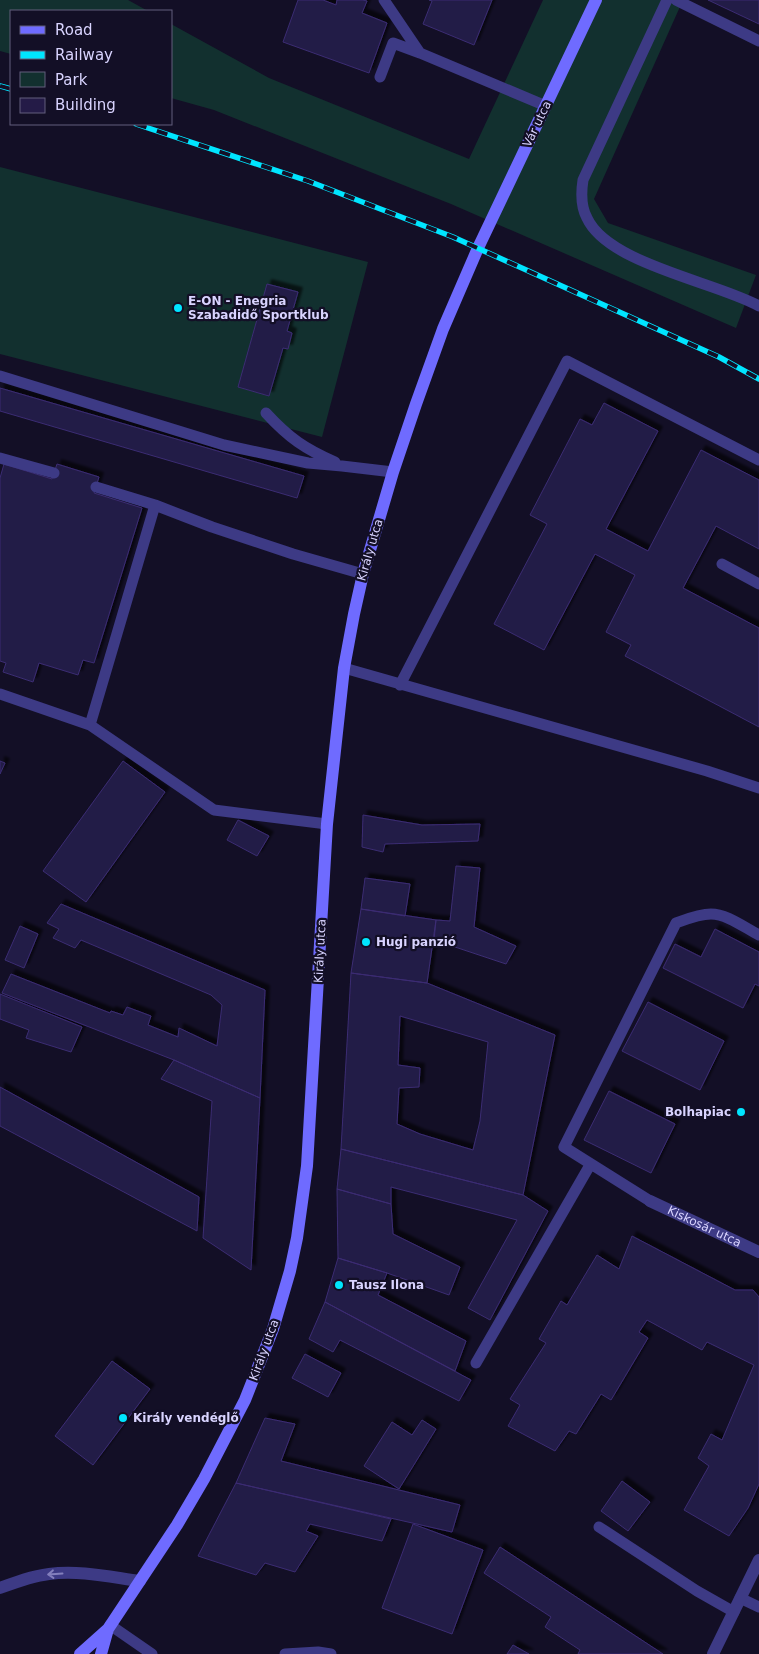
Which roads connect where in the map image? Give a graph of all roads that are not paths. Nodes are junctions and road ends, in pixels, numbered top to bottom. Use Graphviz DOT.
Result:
graph roads {
  1 [pos="384,0"];
  2 [pos="596,0"];
  3 [pos="666,0"];
  4 [pos="676,0"];
  5 [pos="759,41"];
  6 [pos="420,53"];
  7 [pos="380,77"];
  8 [pos="546,106"];
  9 [pos="478,248"];
  10 [pos="759,306"];
  11 [pos="0,376"];
  12 [pos="266,413"];
  13 [pos="0,458"];
  14 [pos="759,460"];
  15 [pos="342,466"];
  16 [pos="393,472"];
  17 [pos="54,473"];
  18 [pos="96,487"];
  19 [pos="155,505"];
  20 [pos="722,564"];
  21 [pos="363,574"];
  22 [pos="759,584"];
  23 [pos="344,668"];
  24 [pos="400,685"];
  25 [pos="0,694"];
  26 [pos="90,725"];
  27 [pos="759,788"];
  28 [pos="327,824"];
  29 [pos="759,935"];
  30 [pos="590,1165"];
  31 [pos="650,1201"];
  32 [pos="759,1252"];
  33 [pos="476,1363"];
  34 [pos="598,1526"];
  35 [pos="759,1560"];
  36 [pos="140,1582"];
  37 [pos="0,1588"];
  38 [pos="740,1598"];
  39 [pos="759,1606"];
  40 [pos="734,1612"];
  41 [pos="109,1627"];
  42 [pos="80,1654"];
  43 [pos="101,1654"];
  44 [pos="152,1654"];
  45 [pos="284,1654"];
  46 [pos="331,1654"];
  47 [pos="713,1654"];
  1 -- 6 [label="lane"];
  2 -- 8 [label="main road, Vár utca"];
  3 -- 10 [label="lane"];
  4 -- 5 [label="lane"];
  6 -- 7 [label="lane"];
  6 -- 8 [label="lane"];
  8 -- 9 [label="main road, Vár utca"];
  9 -- 16 [label="main road, Király utca"];
  11 -- 15 [label="lane"];
  12 -- 15 [label="lane"];
  13 -- 17 [label="lane"];
  14 -- 24 [label="lane"];
  15 -- 16 [label="lane"];
  16 -- 21 [label="main road, Király utca"];
  18 -- 19 [label="lane"];
  19 -- 21 [label="lane"];
  19 -- 26 [label="lane"];
  20 -- 22 [label="lane"];
  21 -- 23 [label="main road, Király utca"];
  23 -- 24 [label="lane"];
  23 -- 28 [label="main road, Király utca"];
  24 -- 27 [label="lane"];
  25 -- 26 [label="lane"];
  26 -- 28 [label="lane"];
  28 -- 36 [label="main road, Király utca"];
  29 -- 30 [label="lane"];
  30 -- 31 [label="lane"];
  30 -- 33 [label="lane"];
  31 -- 32 [label="street, Kiskosár utca"];
  34 -- 40 [label="lane"];
  35 -- 38 [label="street"];
  36 -- 37 [label="street, one-way"];
  36 -- 41 [label="main road, Király utca"];
  38 -- 39 [label="lane"];
  38 -- 40 [label="street"];
  40 -- 47 [label="street"];
  41 -- 42 [label="main road, Király utca"];
  41 -- 43 [label="main road, Király utca"];
  41 -- 44 [label="lane"];
  45 -- 46 [label="lane"];
}
